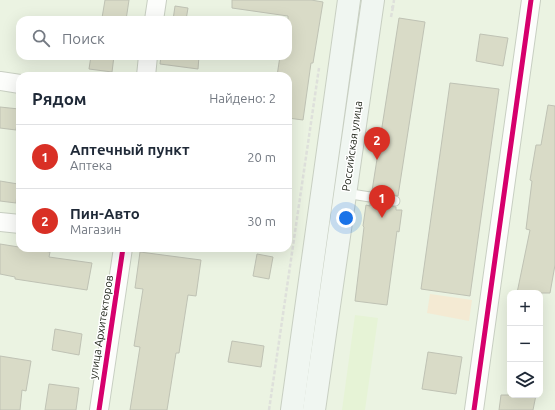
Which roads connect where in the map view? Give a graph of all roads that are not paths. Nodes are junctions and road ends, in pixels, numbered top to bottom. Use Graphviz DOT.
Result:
graph roads {
  1 [pos="157,0"];
  2 [pos="349,0"];
  3 [pos="373,0"];
  4 [pos="531,0"];
  5 [pos="155,16"];
  6 [pos="148,60"];
  7 [pos="146,72"];
  8 [pos="0,81"];
  9 [pos="16,83"];
  10 [pos="345,193"];
  11 [pos="395,201"];
  12 [pos="0,222"];
  13 [pos="16,224"];
  14 [pos="122,252"];
  15 [pos="98,410"];
  16 [pos="292,410"];
  17 [pos="314,410"];
  18 [pos="474,410"];
  1 -- 5 [label="street"];
  2 -- 16 [label="main road, Российская улица"];
  3 -- 10 [label="main road, Российская улица"];
  4 -- 18 [label="street"];
  6 -- 7 [label="street"];
  8 -- 9 [label="street"];
  10 -- 11 [label="lane"];
  10 -- 17 [label="main road, Российская улица"];
  12 -- 13 [label="street"];
  14 -- 15 [label="street, улица Архитекторов"];
}
